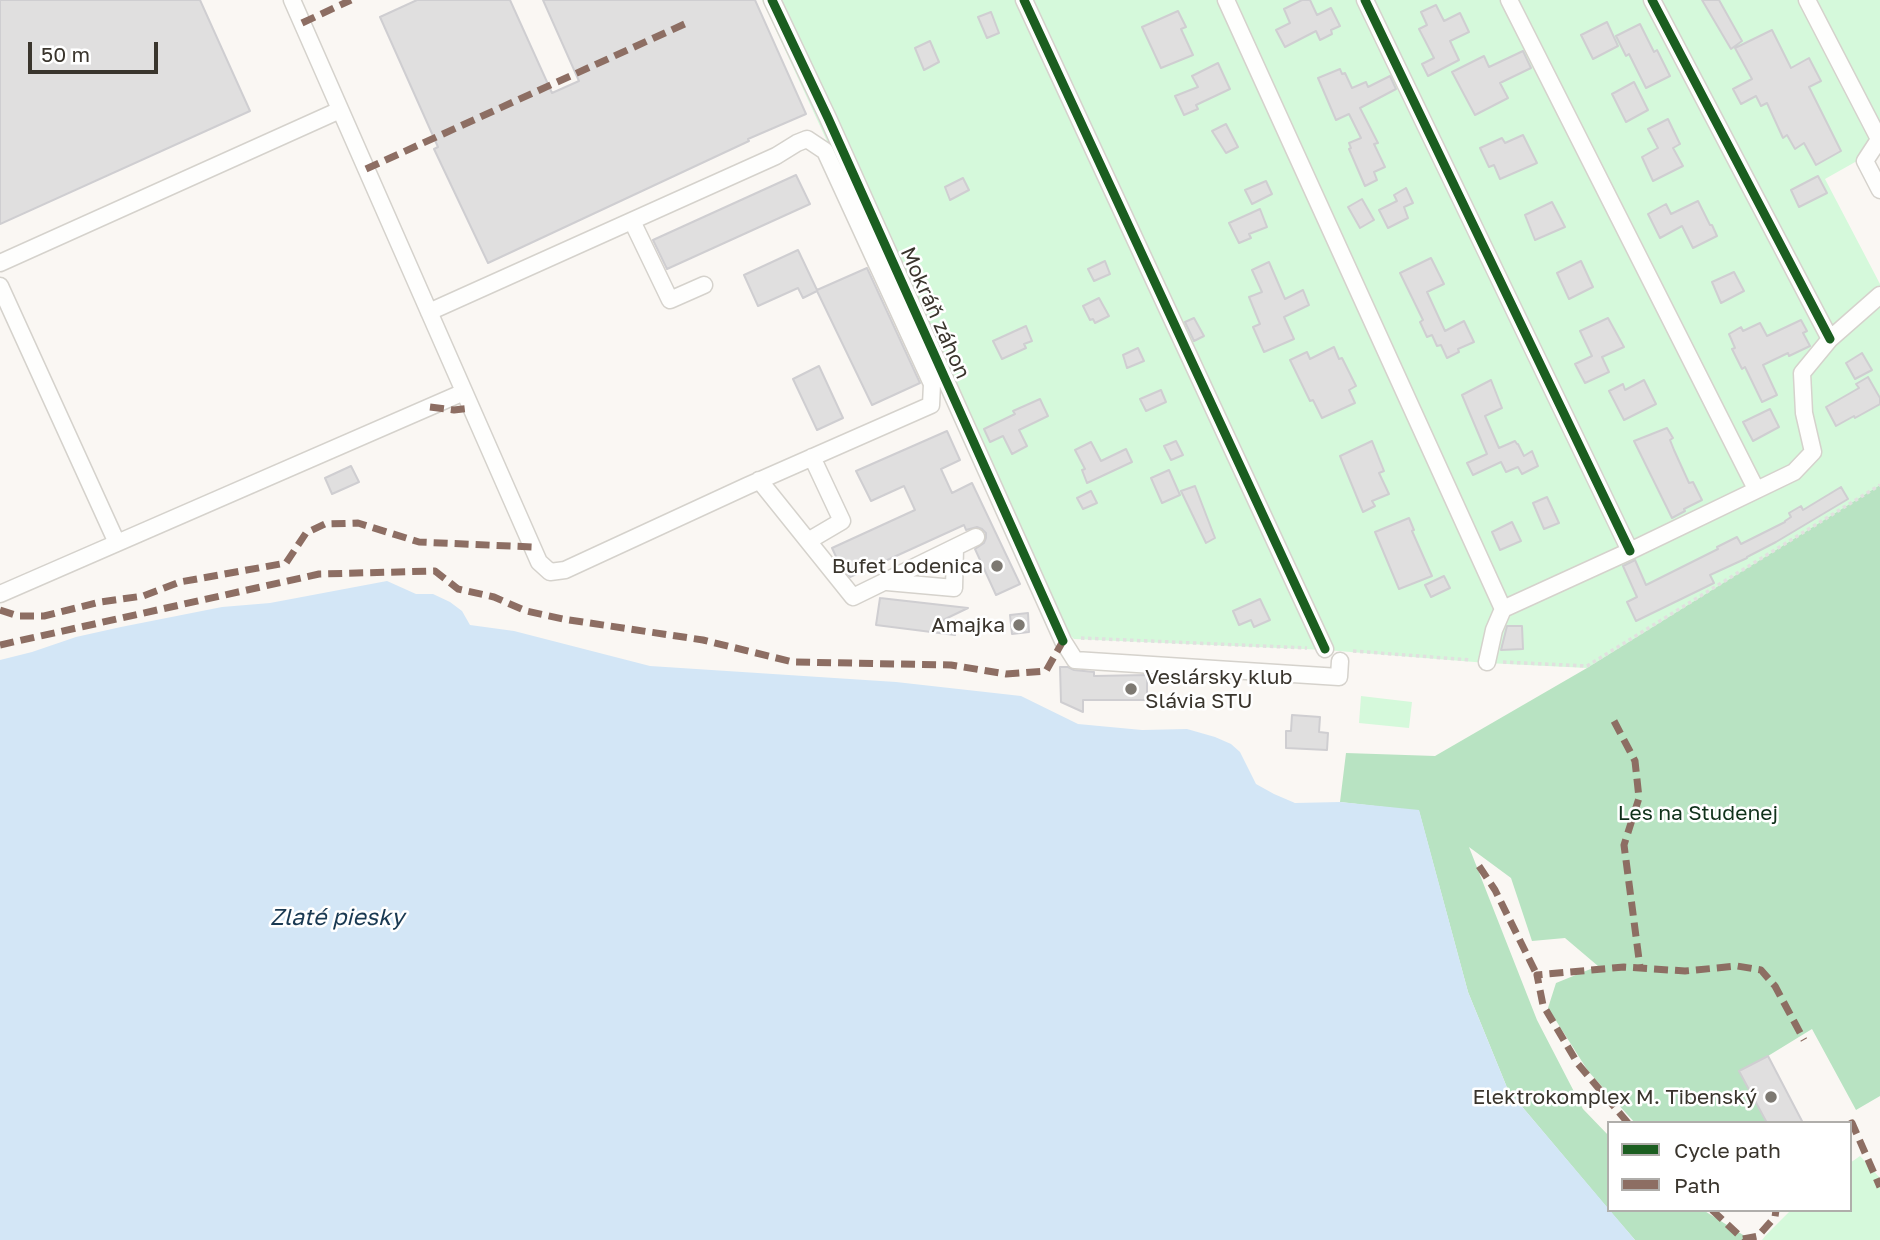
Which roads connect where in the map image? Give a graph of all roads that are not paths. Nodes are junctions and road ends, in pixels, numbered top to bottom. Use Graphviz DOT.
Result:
graph roads {
  1 [pos="292,0"];
  2 [pos="772,0"];
  3 [pos="1024,0"];
  4 [pos="1226,0"];
  5 [pos="1365,0"];
  6 [pos="1509,0"];
  7 [pos="1651,0"];
  8 [pos="1807,0"];
  9 [pos="340,110"];
  10 [pos="1880,139"];
  11 [pos="1880,190"];
  12 [pos="632,221"];
  13 [pos="0,263"];
  14 [pos="704,285"];
  15 [pos="0,286"];
  16 [pos="1880,295"];
  17 [pos="429,312"];
  18 [pos="1830,339"];
  19 [pos="464,392"];
  20 [pos="812,457"];
  21 [pos="759,480"];
  22 [pos="1756,489"];
  23 [pos="976,537"];
  24 [pos="808,541"];
  25 [pos="117,543"];
  26 [pos="955,548"];
  27 [pos="1630,551"];
  28 [pos="885,582"];
  29 [pos="0,594"];
  30 [pos="1503,609"];
  31 [pos="1325,649"];
  32 [pos="1340,661"];
  33 [pos="1487,663"];
  1 -- 9 [label="street"];
  2 -- 32 [label="street, Mokráň záhon"];
  3 -- 31 [label="street"];
  4 -- 30 [label="street"];
  5 -- 27 [label="street"];
  6 -- 22 [label="street"];
  7 -- 18 [label="street"];
  8 -- 10 [label="street"];
  9 -- 13 [label="street"];
  9 -- 17 [label="street"];
  10 -- 11 [label="street"];
  12 -- 14 [label="street"];
  12 -- 17 [label="street"];
  12 -- 20 [label="street"];
  15 -- 25 [label="street"];
  16 -- 18 [label="street"];
  17 -- 19 [label="street"];
  18 -- 22 [label="street"];
  19 -- 21 [label="street"];
  19 -- 25 [label="street"];
  20 -- 21 [label="street"];
  20 -- 24 [label="street"];
  21 -- 24 [label="street"];
  22 -- 27 [label="street"];
  23 -- 26 [label="street"];
  24 -- 28 [label="street"];
  25 -- 29 [label="street"];
  26 -- 28 [label="street"];
  26 -- 28 [label="street"];
  27 -- 30 [label="street"];
  30 -- 33 [label="street"];
}
